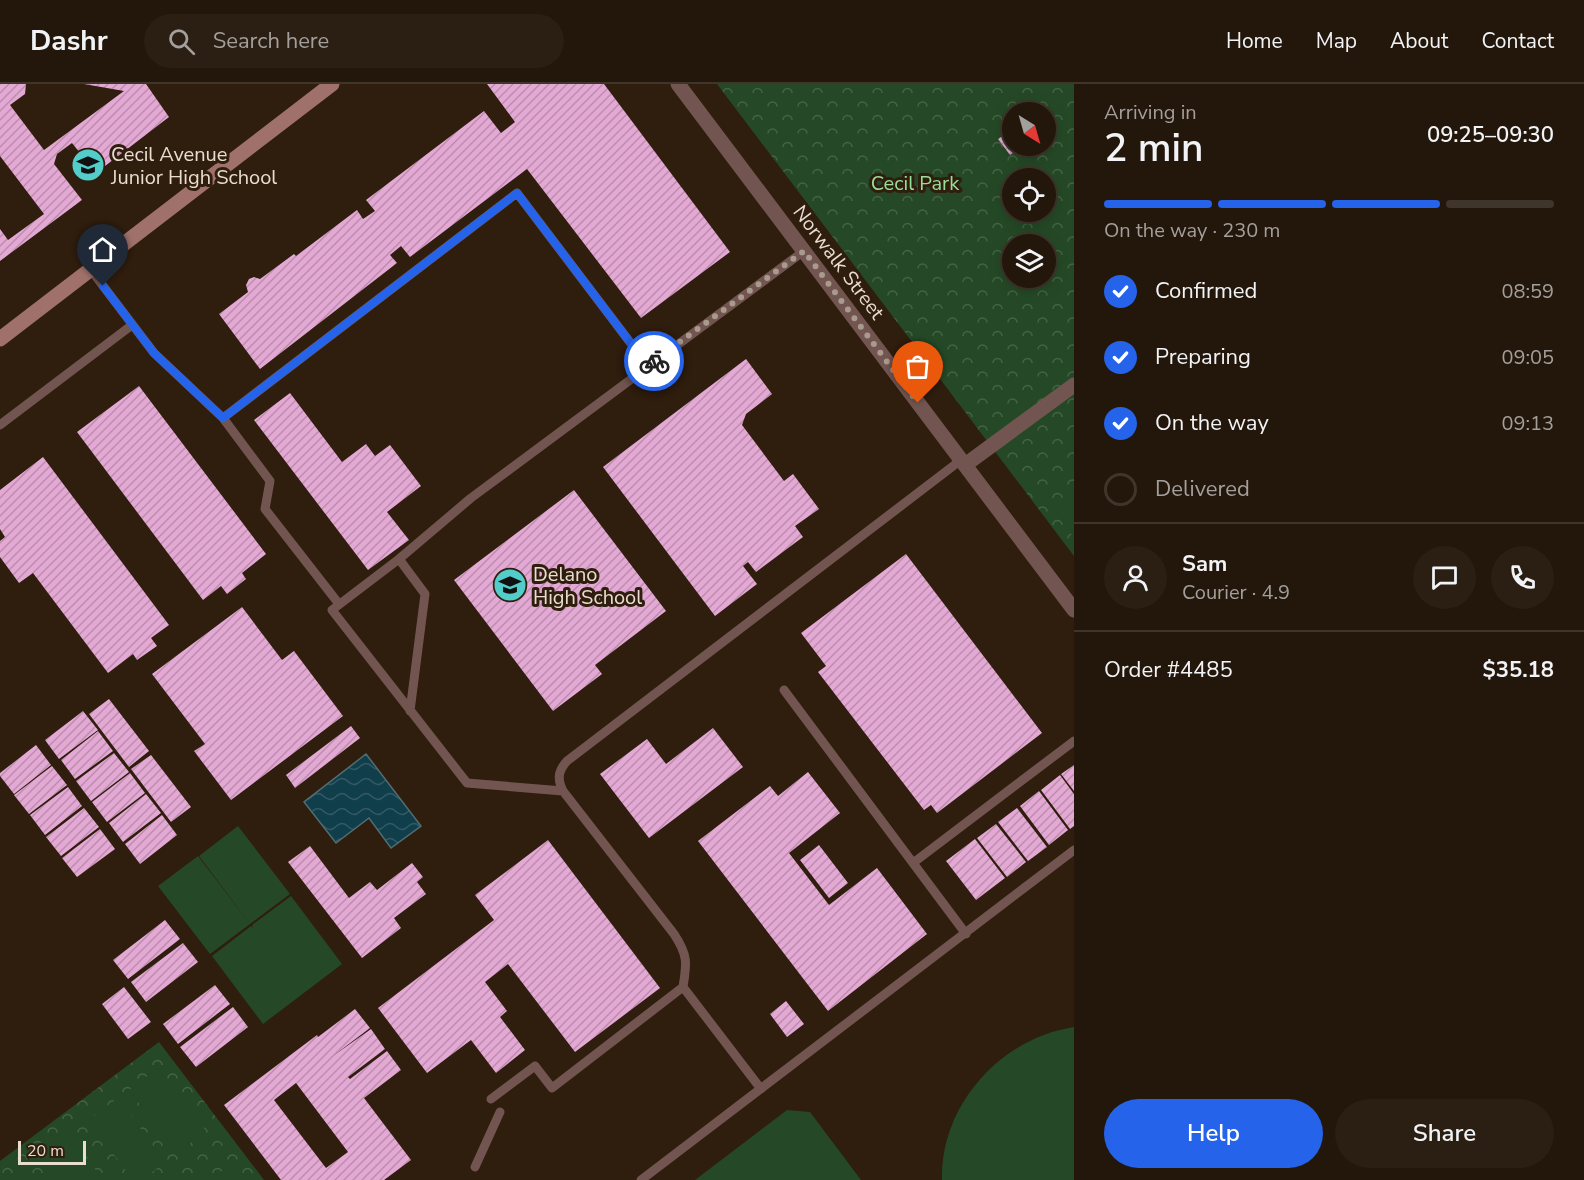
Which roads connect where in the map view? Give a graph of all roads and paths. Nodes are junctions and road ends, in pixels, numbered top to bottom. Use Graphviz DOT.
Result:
graph roads {
  1 [pos="678,84"];
  2 [pos="322,87"];
  3 [pos="804,251"];
  4 [pos="91,270"];
  5 [pos="132,325"];
  6 [pos="0,339"];
  7 [pos="648,366"];
  8 [pos="1074,385"];
  9 [pos="223,418"];
  10 [pos="0,426"];
  11 [pos="963,463"];
  12 [pos="399,559"];
  13 [pos="339,604"];
  14 [pos="1074,610"];
  15 [pos="784,690"];
  16 [pos="410,711"];
  17 [pos="1074,741"];
  18 [pos="563,791"];
  19 [pos="1074,850"];
  20 [pos="913,863"];
  21 [pos="966,934"];
  22 [pos="683,987"];
  23 [pos="761,1089"];
  24 [pos="491,1099"];
  25 [pos="500,1112"];
  26 [pos="475,1167"];
  27 [pos="641,1180"];
  1 -- 3 [label="street, Norwalk Street"];
  2 -- 4 [label="main road"];
  3 -- 7 [label="lane"];
  3 -- 11 [label="street, Norwalk Street"];
  4 -- 5 [label="lane"];
  4 -- 6 [label="main road"];
  5 -- 9 [label="lane"];
  5 -- 10 [label="lane"];
  7 -- 9 [label="lane"];
  7 -- 12 [label="lane"];
  8 -- 11 [label="street"];
  9 -- 13 [label="lane"];
  11 -- 14 [label="street, Norwalk Street"];
  11 -- 18 [label="lane"];
  12 -- 13 [label="lane"];
  12 -- 16 [label="lane"];
  13 -- 16 [label="lane"];
  15 -- 20 [label="lane"];
  16 -- 18 [label="lane"];
  17 -- 20 [label="lane"];
  18 -- 22 [label="lane"];
  19 -- 21 [label="lane"];
  20 -- 21 [label="lane"];
  21 -- 23 [label="lane"];
  22 -- 23 [label="lane"];
  22 -- 24 [label="lane"];
  23 -- 27 [label="lane"];
  25 -- 26 [label="lane"];
}
